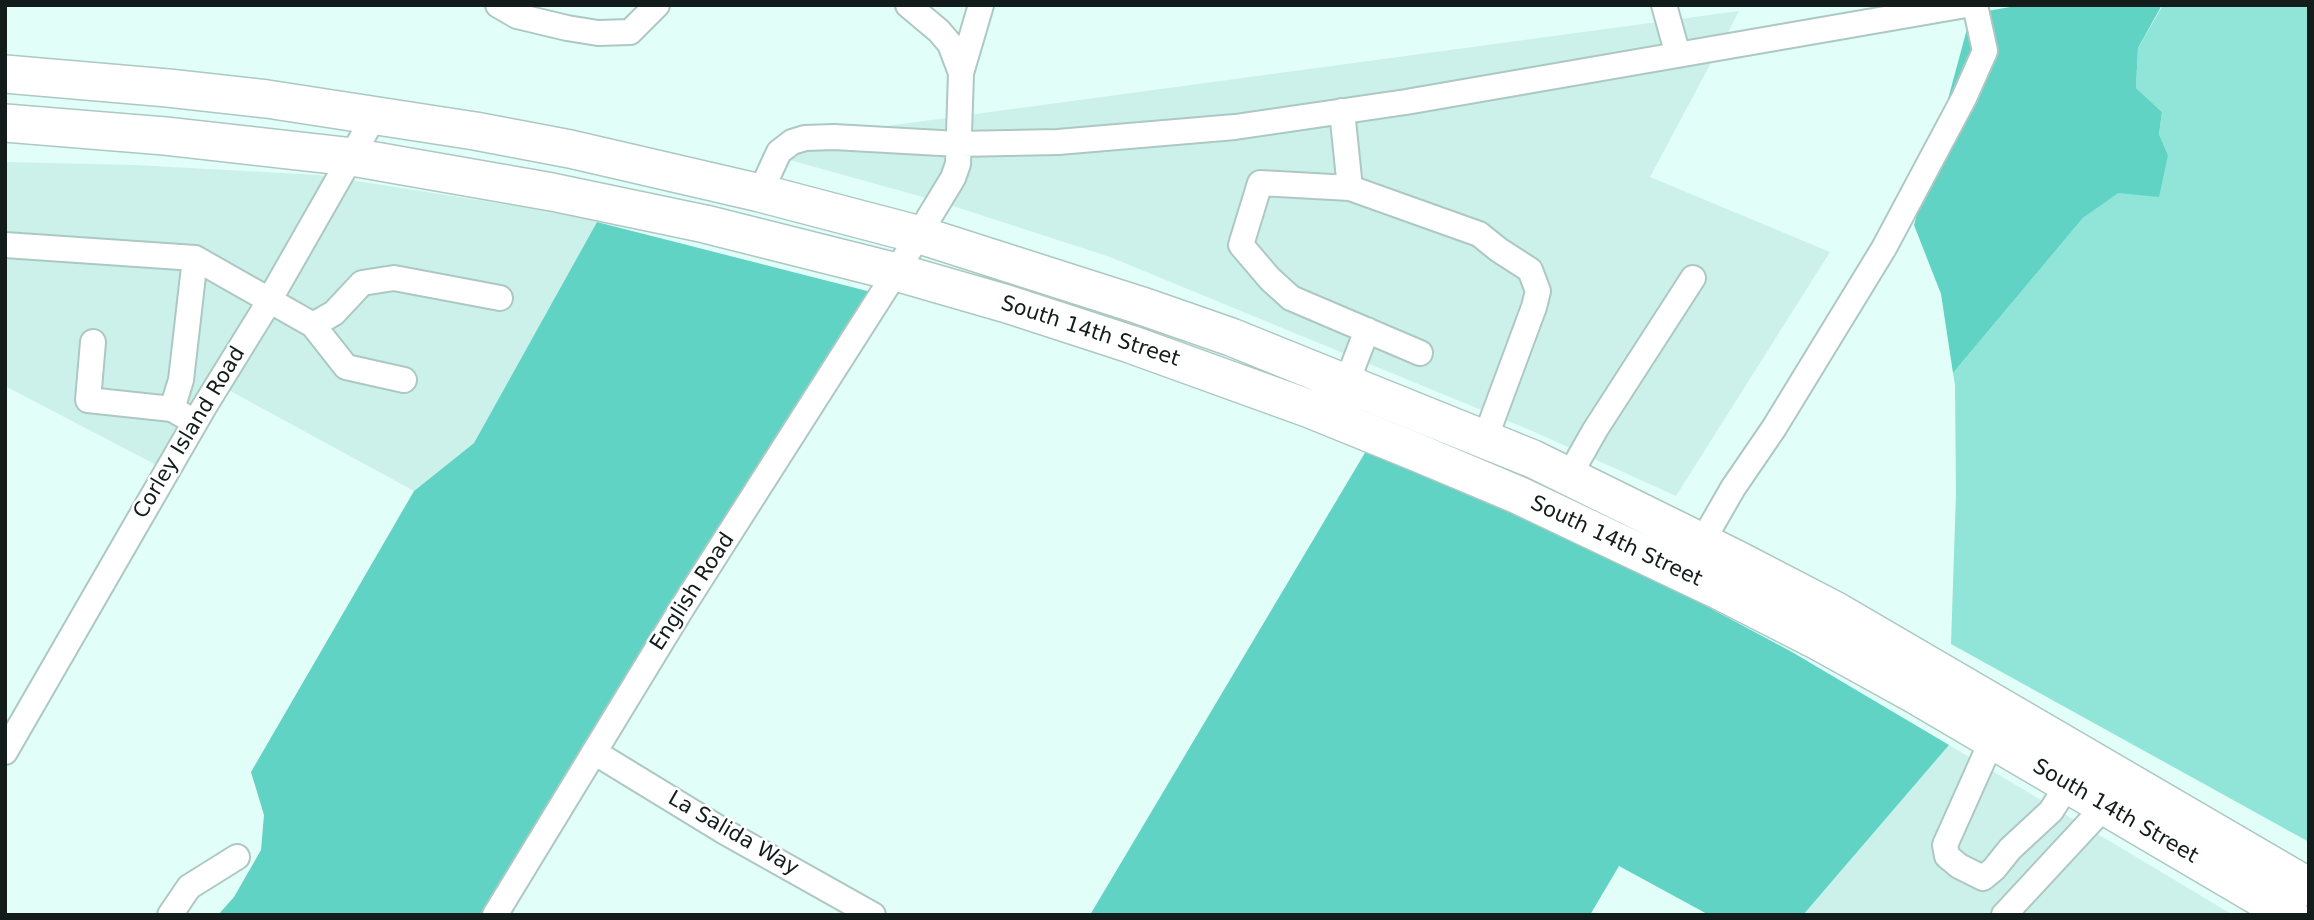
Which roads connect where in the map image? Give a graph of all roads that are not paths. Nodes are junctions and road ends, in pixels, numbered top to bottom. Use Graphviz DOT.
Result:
graph roads {
  1 [pos="498,5"];
  2 [pos="657,5"];
  3 [pos="908,5"];
  4 [pos="982,5"];
  5 [pos="1664,5"];
  6 [pos="1966,5"];
  7 [pos="1975,5"];
  8 [pos="1678,55"];
  9 [pos="961,73"];
  10 [pos="5,74"];
  11 [pos="1342,111"];
  12 [pos="375,115"];
  13 [pos="5,123"];
  14 [pos="958,144"];
  15 [pos="352,157"];
  16 [pos="1350,188"];
  17 [pos="761,193"];
  18 [pos="920,235"];
  19 [pos="5,245"];
  20 [pos="195,258"];
  21 [pos="896,272"];
  22 [pos="1693,278"];
  23 [pos="500,298"];
  24 [pos="270,300"];
  25 [pos="313,326"];
  26 [pos="1367,330"];
  27 [pos="93,342"];
  28 [pos="1420,353"];
  29 [pos="404,380"];
  30 [pos="1347,383"];
  31 [pos="172,409"];
  32 [pos="195,422"];
  33 [pos="1485,439"];
  34 [pos="1569,476"];
  35 [pos="1702,541"];
  36 [pos="1639,552"];
  37 [pos="1993,740"];
  38 [pos="5,752"];
  39 [pos="594,752"];
  40 [pos="2068,784"];
  41 [pos="2169,804"];
  42 [pos="2105,806"];
  43 [pos="237,857"];
  44 [pos="2309,887"];
  45 [pos="170,915"];
  46 [pos="495,915"];
  47 [pos="873,915"];
  48 [pos="2004,915"];
  49 [pos="2290,915"];
  1 -- 2 [label="street"];
  3 -- 9 [label="street"];
  4 -- 9 [label="street"];
  5 -- 8 [label="street"];
  6 -- 8 [label="street"];
  7 -- 35 [label="street"];
  8 -- 11 [label="street"];
  9 -- 14 [label="street, English Road"];
  10 -- 12 [label="highway, South 14th Street"];
  11 -- 14 [label="street"];
  11 -- 16 [label="street"];
  12 -- 15 [label="street, Corley Island Road"];
  12 -- 17 [label="highway, South 14th Street"];
  13 -- 15 [label="highway, South 14th Street"];
  14 -- 17 [label="street"];
  14 -- 18 [label="street, English Road"];
  15 -- 21 [label="highway, South 14th Street"];
  15 -- 24 [label="street, Corley Island Road"];
  16 -- 26 [label="street"];
  16 -- 33 [label="street"];
  17 -- 18 [label="highway, South 14th Street"];
  18 -- 21 [label="street, English Road"];
  18 -- 30 [label="highway, South 14th Street"];
  19 -- 20 [label="street"];
  20 -- 24 [label="street"];
  20 -- 31 [label="street"];
  21 -- 36 [label="highway, South 14th Street"];
  21 -- 39 [label="street, English Road"];
  22 -- 34 [label="street"];
  23 -- 25 [label="street"];
  24 -- 25 [label="street"];
  24 -- 32 [label="street, Corley Island Road"];
  25 -- 29 [label="street"];
  26 -- 28 [label="street"];
  26 -- 30 [label="street"];
  27 -- 31 [label="street"];
  30 -- 33 [label="highway, South 14th Street"];
  31 -- 32 [label="street"];
  32 -- 38 [label="street, Corley Island Road"];
  33 -- 34 [label="highway, South 14th Street"];
  34 -- 35 [label="highway, South 14th Street"];
  35 -- 36 [label="highway"];
  35 -- 41 [label="highway, South 14th Street"];
  36 -- 37 [label="highway, South 14th Street"];
  37 -- 40 [label="highway, South 14th Street"];
  37 -- 40 [label="street"];
  39 -- 46 [label="street, English Road"];
  39 -- 47 [label="street, La Salida Way"];
  40 -- 42 [label="highway, South 14th Street"];
  41 -- 42 [label="highway"];
  41 -- 44 [label="highway, South 14th Street"];
  42 -- 48 [label="street"];
  42 -- 49 [label="highway, South 14th Street"];
  43 -- 45 [label="street"];
}
